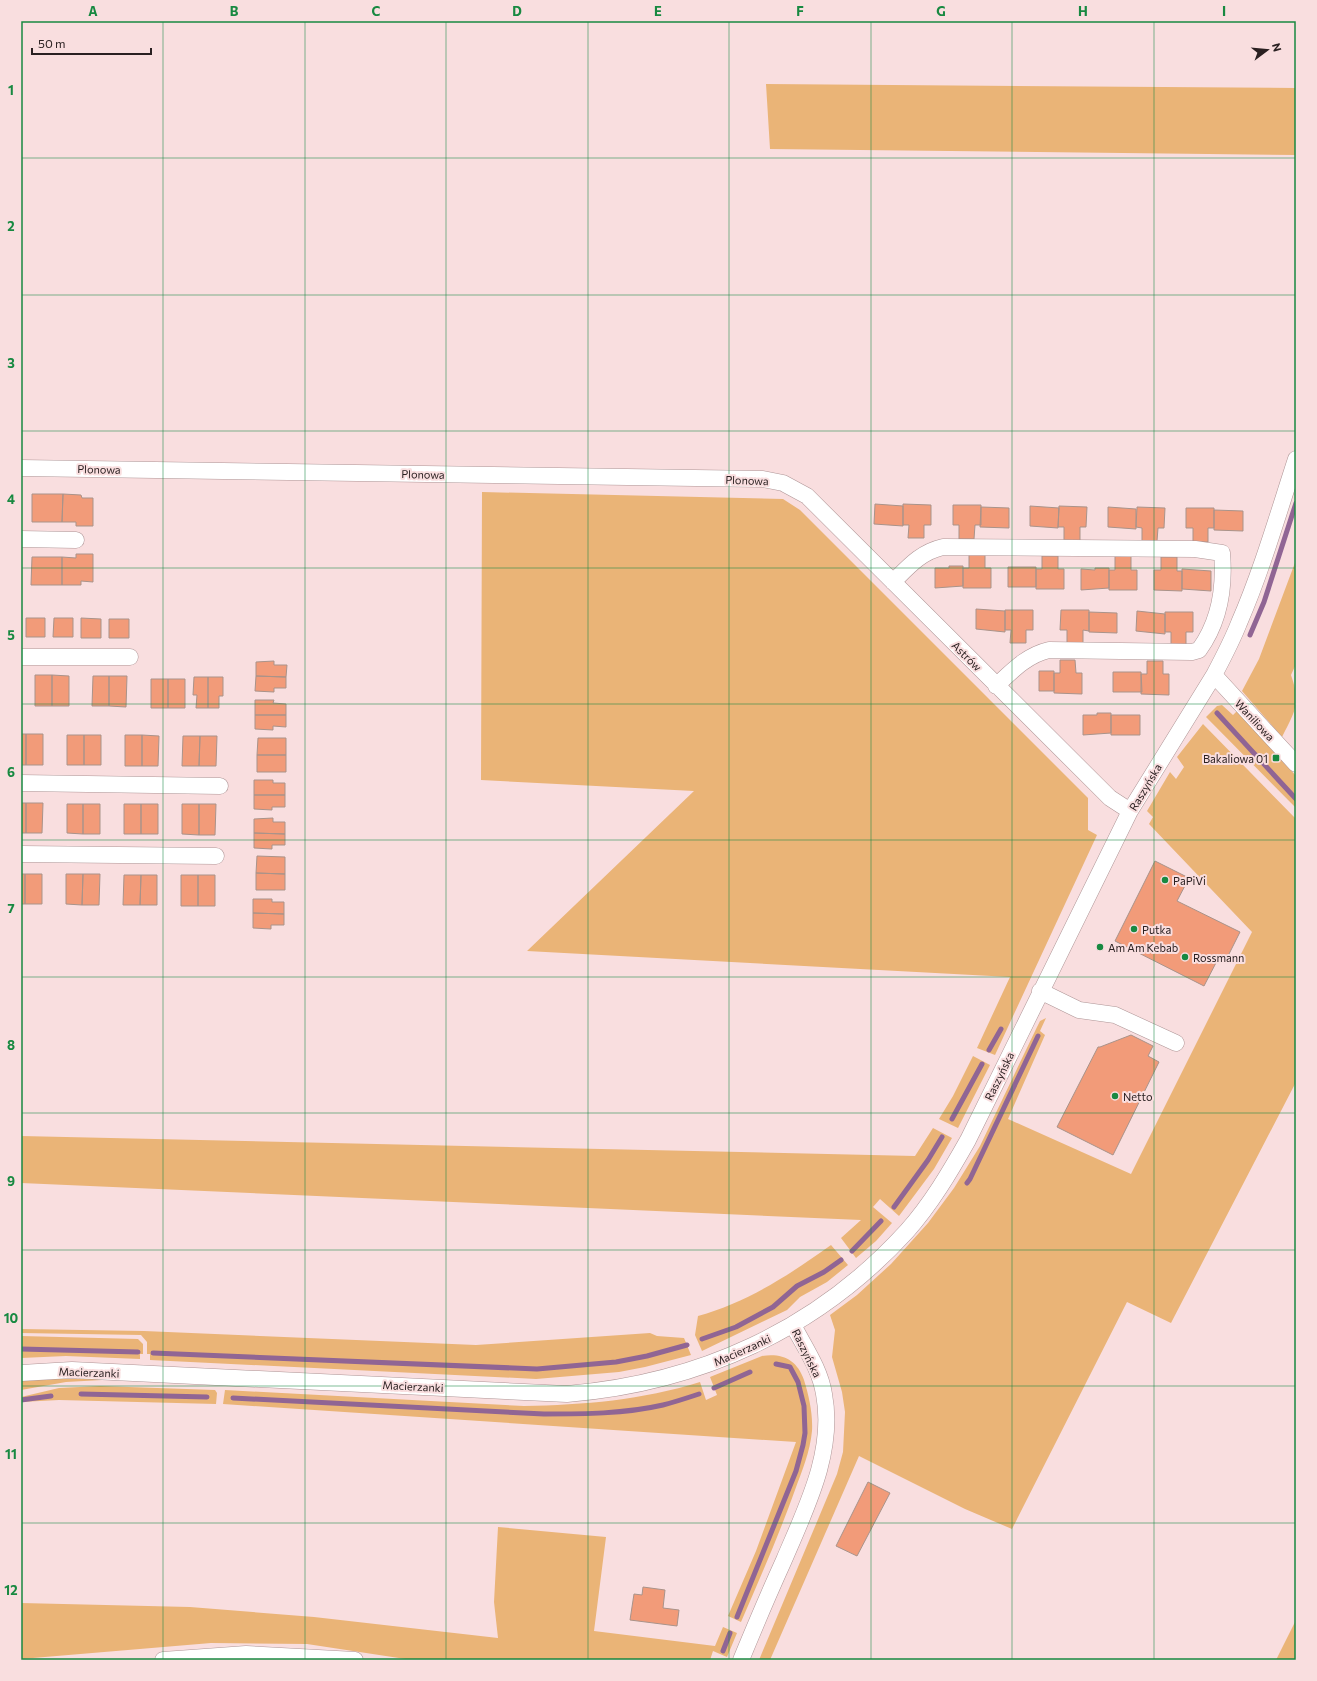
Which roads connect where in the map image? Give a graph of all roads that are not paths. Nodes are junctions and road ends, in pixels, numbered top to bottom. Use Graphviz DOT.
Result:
graph roads {
  1 [pos="1296,459"];
  2 [pos="21,468"];
  3 [pos="813,493"];
  4 [pos="21,539"];
  5 [pos="76,540"];
  6 [pos="893,582"];
  7 [pos="21,657"];
  8 [pos="130,657"];
  9 [pos="1214,675"];
  10 [pos="996,686"];
  11 [pos="1293,757"];
  12 [pos="21,783"];
  13 [pos="220,786"];
  14 [pos="1130,811"];
  15 [pos="21,854"];
  16 [pos="216,856"];
  17 [pos="1040,991"];
  18 [pos="1176,1043"];
  19 [pos="793,1326"];
  20 [pos="21,1373"];
  21 [pos="288,1658"];
  22 [pos="163,1660"];
  23 [pos="355,1660"];
  24 [pos="740,1660"];
  1 -- 9 [label="street, Raszyńska"];
  2 -- 3 [label="street, Plonowa"];
  3 -- 6 [label="street, Astrów"];
  4 -- 5 [label="street"];
  6 -- 10 [label="street, Astrów"];
  6 -- 10 [label="street"];
  7 -- 8 [label="street"];
  9 -- 11 [label="street, Waniliowa"];
  9 -- 14 [label="street, Raszyńska"];
  10 -- 14 [label="street, Astrów"];
  12 -- 13 [label="street"];
  14 -- 17 [label="street, Raszyńska"];
  15 -- 16 [label="street"];
  17 -- 18 [label="street"];
  17 -- 19 [label="street, Raszyńska"];
  19 -- 20 [label="street, Macierzanki"];
  19 -- 24 [label="street, Raszyńska"];
  21 -- 22 [label="street"];
  21 -- 23 [label="street"];
}
